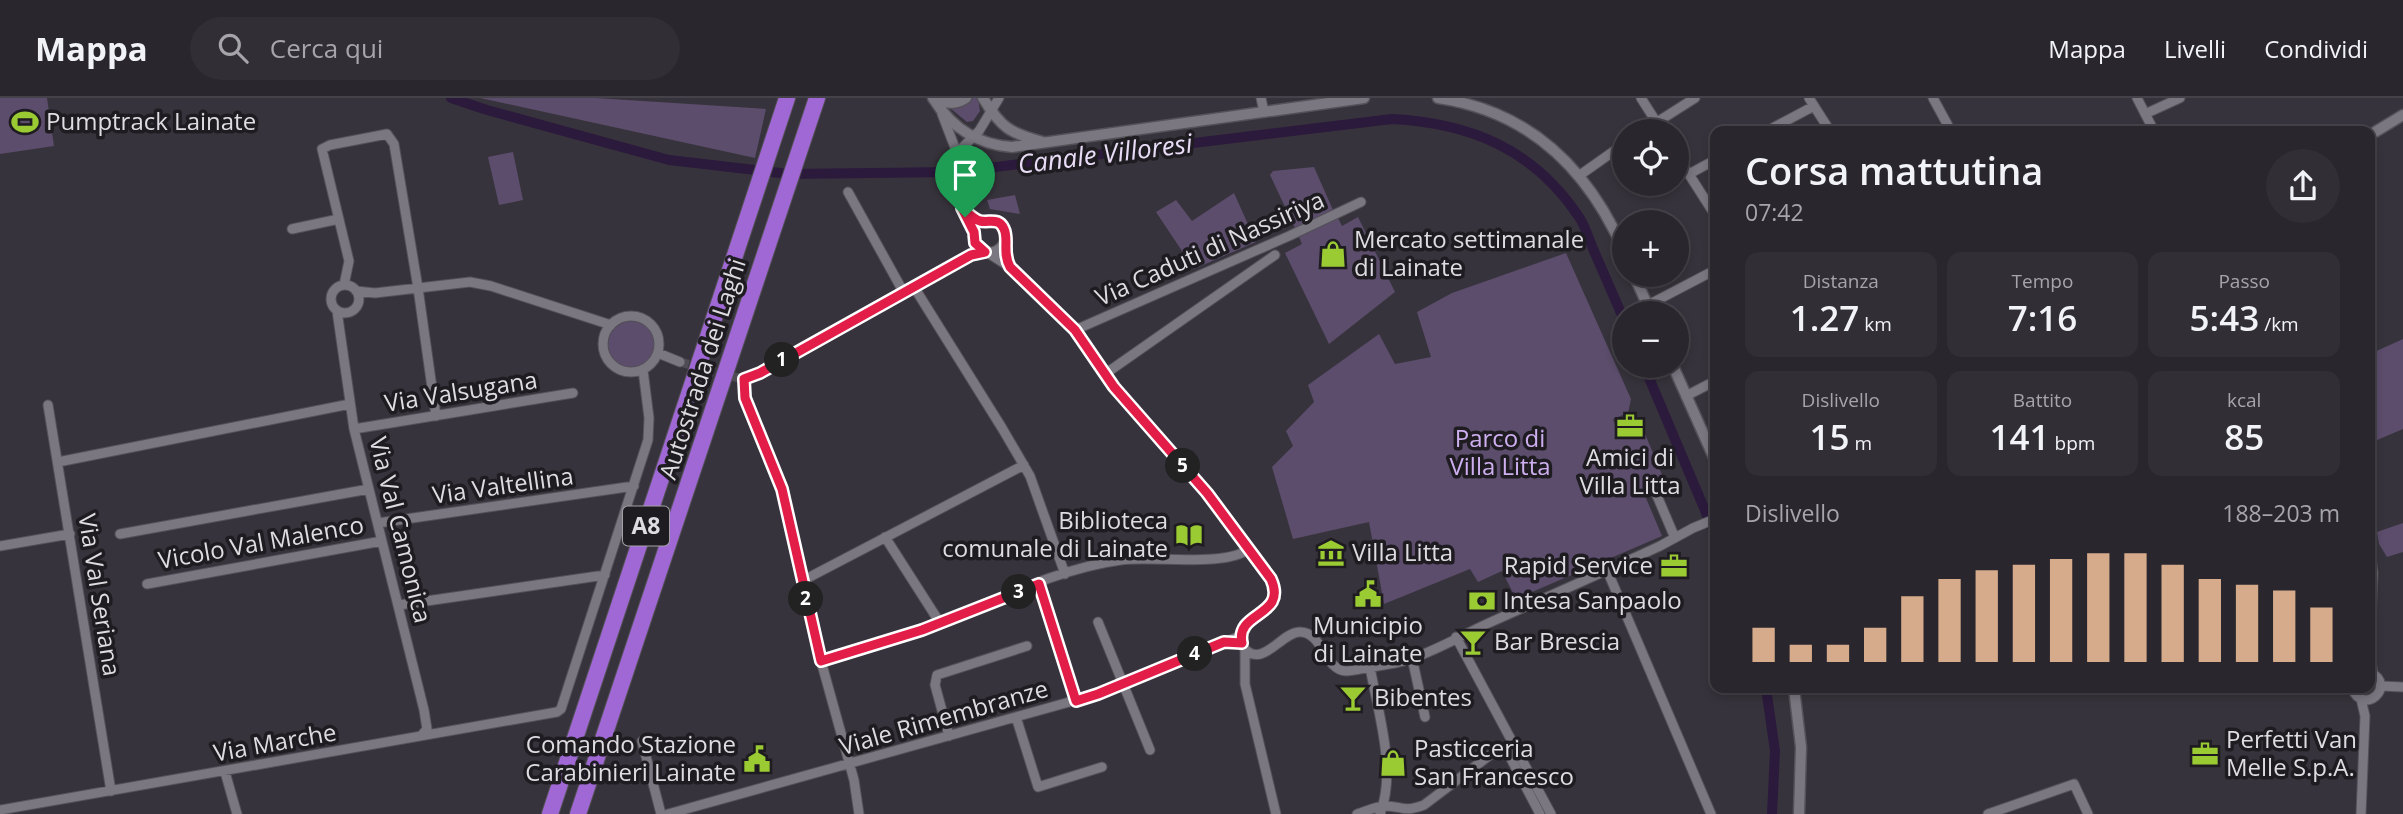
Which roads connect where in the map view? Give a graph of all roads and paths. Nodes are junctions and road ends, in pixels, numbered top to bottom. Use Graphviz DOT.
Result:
graph roads {
  1 [pos="817,98"];
  2 [pos="934,98"];
  3 [pos="966,98"];
  4 [pos="983,98"];
  5 [pos="999,98"];
  6 [pos="1261,98"];
  7 [pos="1364,98"];
  8 [pos="1442,98"];
  9 [pos="1641,98"];
  10 [pos="1695,98"];
  11 [pos="1933,98"];
  12 [pos="2137,98"];
  13 [pos="2180,98"];
  14 [pos="1812,100"];
  15 [pos="786,102"];
  16 [pos="991,110"];
  17 [pos="942,112"];
  18 [pos="1264,112"];
  19 [pos="2145,114"];
  20 [pos="2403,115"];
  21 [pos="1654,119"];
  22 [pos="1661,119"];
  23 [pos="1774,126"];
  24 [pos="1827,126"];
  25 [pos="1948,126"];
  26 [pos="2151,126"];
  27 [pos="2375,132"];
  28 [pos="973,137"];
  29 [pos="1049,143"];
  30 [pos="1612,152"];
  31 [pos="957,153"];
  32 [pos="1710,163"];
  33 [pos="1689,174"];
  34 [pos="1580,175"];
  35 [pos="848,192"];
  36 [pos="1361,202"];
  37 [pos="961,203"];
  38 [pos="1710,207"];
  39 [pos="339,219"];
  40 [pos="982,221"];
  41 [pos="1612,224"];
  42 [pos="292,229"];
  43 [pos="974,232"];
  44 [pos="1004,244"];
  45 [pos="987,252"];
  46 [pos="1275,255"];
  47 [pos="1010,267"];
  48 [pos="1710,273"];
  49 [pos="914,287"];
  50 [pos="418,288"];
  51 [pos="353,291"];
  52 [pos="904,293"];
  53 [pos="1663,301"];
  54 [pos="342,312"];
  55 [pos="608,329"];
  56 [pos="1075,330"];
  57 [pos="658,353"];
  58 [pos="680,362"];
  59 [pos="643,370"];
  60 [pos="1105,374"];
  61 [pos="1678,378"];
  62 [pos="1710,384"];
  63 [pos="573,393"];
  64 [pos="1686,396"];
  65 [pos="350,404"];
  66 [pos="48,405"];
  67 [pos="436,416"];
  68 [pos="354,429"];
  69 [pos="1710,449"];
  70 [pos="58,463"];
  71 [pos="1024,465"];
  72 [pos="634,486"];
  73 [pos="369,489"];
  74 [pos="1655,491"];
  75 [pos="1710,521"];
  76 [pos="378,523"];
  77 [pos="70,534"];
  78 [pos="120,534"];
  79 [pos="885,537"];
  80 [pos="1675,538"];
  81 [pos="382,541"];
  82 [pos="0,546"];
  83 [pos="1248,549"];
  84 [pos="1607,570"];
  85 [pos="1065,574"];
  86 [pos="605,575"];
  87 [pos="802,581"];
  88 [pos="147,584"];
  89 [pos="1039,584"];
  90 [pos="398,605"];
  91 [pos="1098,622"];
  92 [pos="940,623"];
  93 [pos="1456,637"];
  94 [pos="1242,643"];
  95 [pos="1027,646"];
  96 [pos="1412,658"];
  97 [pos="821,661"];
  98 [pos="1370,667"];
  99 [pos="2375,675"];
  100 [pos="1123,684"];
  101 [pos="2381,686"];
  102 [pos="2403,687"];
  103 [pos="1795,693"];
  104 [pos="2354,693"];
  105 [pos="2361,699"];
  106 [pos="2372,699"];
  107 [pos="1076,701"];
  108 [pos="2365,716"];
  109 [pos="1016,717"];
  110 [pos="1425,717"];
  111 [pos="949,736"];
  112 [pos="420,737"];
  113 [pos="642,741"];
  114 [pos="1150,750"];
  115 [pos="1513,754"];
  116 [pos="848,765"];
  117 [pos="1102,767"];
  118 [pos="225,772"];
  119 [pos="111,791"];
  120 [pos="0,810"];
  121 [pos="1382,810"];
  122 [pos="237,814"];
  123 [pos="550,814"];
  124 [pos="578,814"];
  125 [pos="661,814"];
  126 [pos="668,814"];
  127 [pos="859,814"];
  128 [pos="1276,814"];
  129 [pos="1357,814"];
  130 [pos="1540,814"];
  131 [pos="1551,814"];
  132 [pos="1711,814"];
  133 [pos="1799,814"];
  134 [pos="1988,814"];
  135 [pos="2088,814"];
  136 [pos="2361,814"];
  1 -- 124 [label="highway, Autostrada dei Laghi / A8"];
  2 -- 3 [label="street"];
  2 -- 17 [label="street"];
  4 -- 16 [label="street"];
  5 -- 16 [label="street"];
  6 -- 18 [label="street"];
  7 -- 18 [label="street"];
  8 -- 34 [label="street"];
  9 -- 21 [label="street"];
  10 -- 22 [label="street"];
  11 -- 25 [label="street"];
  12 -- 19 [label="street"];
  13 -- 19 [label="street"];
  14 -- 23 [label="street"];
  14 -- 24 [label="street"];
  15 -- 123 [label="highway, Autostrada dei Laghi / A8"];
  16 -- 28 [label="street"];
  16 -- 29 [label="street"];
  17 -- 28 [label="street"];
  17 -- 31 [label="street"];
  18 -- 29 [label="street"];
  19 -- 26 [label="street"];
  20 -- 27 [label="street"];
  28 -- 29 [label="street"];
  28 -- 31 [label="street"];
  30 -- 34 [label="street"];
  31 -- 37 [label="street"];
  32 -- 33 [label="street"];
  33 -- 38 [label="street"];
  34 -- 41 [label="street"];
  35 -- 52 [label="street"];
  36 -- 56 [label="street, Via Caduti di Nassiriya"];
  37 -- 40 [label="street"];
  37 -- 43 [label="street"];
  39 -- 42 [label="street"];
  39 -- 50 [label="street"];
  39 -- 51 [label="street"];
  40 -- 43 [label="street"];
  40 -- 44 [label="street"];
  43 -- 45 [label="street"];
  44 -- 45 [label="street"];
  44 -- 47 [label="street"];
  45 -- 47 [label="street"];
  45 -- 49 [label="street"];
  46 -- 60 [label="street"];
  47 -- 56 [label="street"];
  48 -- 53 [label="street"];
  49 -- 52 [label="street"];
  49 -- 71 [label="street"];
  50 -- 51 [label="street"];
  50 -- 55 [label="street"];
  50 -- 67 [label="street"];
  51 -- 54 [label="street"];
  51 -- 54 [label="street"];
  52 -- 87 [label="street"];
  54 -- 65 [label="street, Via Val Camonica"];
  55 -- 57 [label="street"];
  55 -- 59 [label="street"];
  56 -- 60 [label="street"];
  57 -- 58 [label="street"];
  57 -- 59 [label="street"];
  59 -- 72 [label="street"];
  60 -- 83 [label="street"];
  61 -- 64 [label="street"];
  62 -- 64 [label="street"];
  63 -- 67 [label="street, Via Valsugana"];
  64 -- 69 [label="street"];
  65 -- 68 [label="street, Via Val Camonica"];
  65 -- 70 [label="street"];
  66 -- 70 [label="street, Via Val Seriana"];
  67 -- 68 [label="street, Via Valsugana"];
  68 -- 73 [label="street, Via Val Camonica"];
  70 -- 77 [label="street, Via Val Seriana"];
  71 -- 79 [label="street"];
  71 -- 85 [label="street"];
  72 -- 76 [label="street, Via Valtellina"];
  72 -- 86 [label="street"];
  73 -- 76 [label="street, Via Val Camonica"];
  73 -- 78 [label="street"];
  74 -- 80 [label="street"];
  75 -- 80 [label="street"];
  76 -- 81 [label="street, Via Val Camonica"];
  77 -- 82 [label="street"];
  77 -- 119 [label="street, Via Val Seriana"];
  79 -- 87 [label="street"];
  79 -- 92 [label="street"];
  80 -- 84 [label="street"];
  81 -- 88 [label="street, Vicolo Val Malenco"];
  81 -- 90 [label="street, Via Val Camonica"];
  83 -- 85 [label="street"];
  83 -- 94 [label="street"];
  84 -- 93 [label="street"];
  84 -- 132 [label="street"];
  85 -- 89 [label="street"];
  86 -- 90 [label="street"];
  86 -- 112 [label="street, Via Marche"];
  87 -- 97 [label="street"];
  89 -- 92 [label="street"];
  89 -- 107 [label="street"];
  90 -- 112 [label="street, Via Val Camonica"];
  91 -- 100 [label="street"];
  92 -- 97 [label="street"];
  93 -- 96 [label="street"];
  93 -- 115 [label="street"];
  94 -- 98 [label="street"];
  94 -- 100 [label="street, Viale Rimembranze"];
  94 -- 128 [label="street"];
  95 -- 111 [label="street"];
  96 -- 98 [label="street"];
  96 -- 110 [label="street"];
  97 -- 116 [label="street"];
  98 -- 121 [label="street"];
  99 -- 101 [label="street"];
  100 -- 107 [label="street, Viale Rimembranze"];
  100 -- 114 [label="street"];
  101 -- 102 [label="street"];
  101 -- 106 [label="street"];
  103 -- 133 [label="street"];
  104 -- 105 [label="street"];
  105 -- 106 [label="street"];
  105 -- 108 [label="street"];
  106 -- 108 [label="street"];
  107 -- 109 [label="street, Viale Rimembranze"];
  108 -- 136 [label="street"];
  109 -- 111 [label="street, Viale Rimembranze"];
  109 -- 117 [label="street"];
  111 -- 116 [label="street, Viale Rimembranze"];
  112 -- 118 [label="street, Via Marche"];
  113 -- 125 [label="street"];
  115 -- 121 [label="street"];
  115 -- 130 [label="street"];
  115 -- 131 [label="street"];
  116 -- 126 [label="street, Viale Rimembranze"];
  116 -- 127 [label="street"];
  118 -- 119 [label="street, Via Marche"];
  118 -- 122 [label="street"];
  119 -- 120 [label="street, Via Marche"];
  121 -- 129 [label="street"];
  134 -- 135 [label="street"];
}
